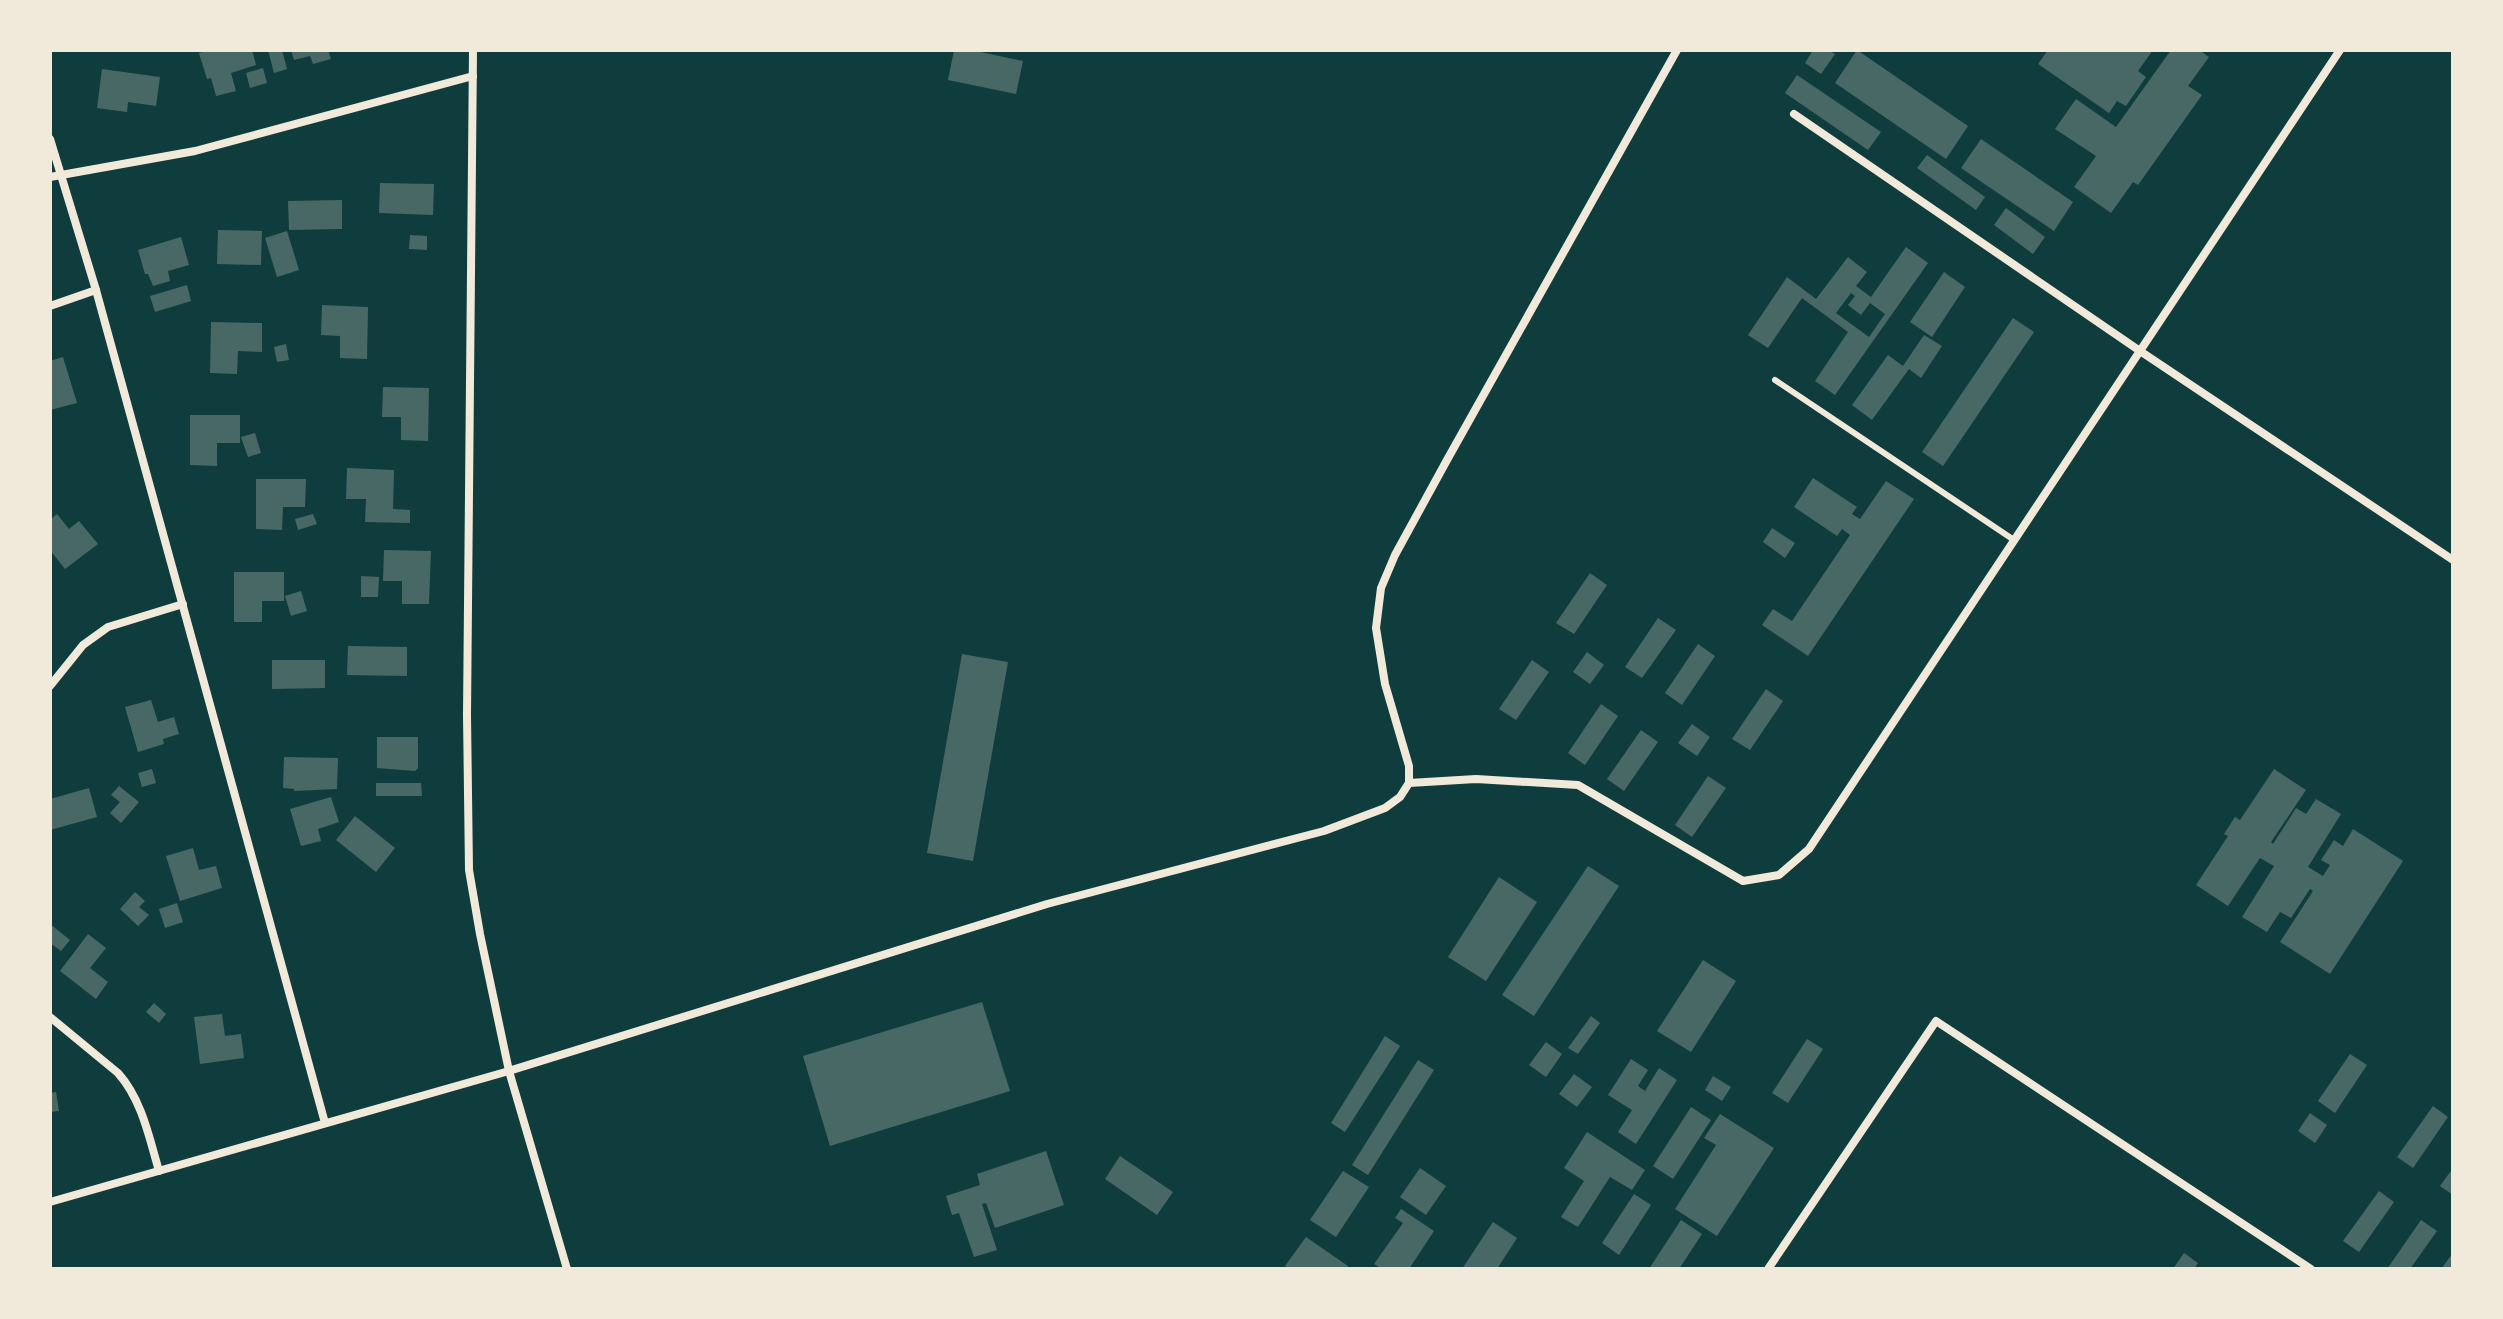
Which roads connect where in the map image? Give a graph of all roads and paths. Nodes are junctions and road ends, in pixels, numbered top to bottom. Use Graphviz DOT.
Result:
graph roads {
  1 [pos="473,50"];
  2 [pos="1677,50"];
  3 [pos="2340,50"];
  4 [pos="473,76"];
  5 [pos="1794,114"];
  6 [pos="50,139"];
  7 [pos="61,174"];
  8 [pos="50,177"];
  9 [pos="96,290"];
  10 [pos="50,306"];
  11 [pos="2140,351"];
  12 [pos="1775,380"];
  13 [pos="2014,540"];
  14 [pos="2453,560"];
  15 [pos="183,604"];
  16 [pos="50,686"];
  17 [pos="1409,783"];
  18 [pos="50,1017"];
  19 [pos="509,1071"];
  20 [pos="325,1123"];
  21 [pos="159,1171"];
  22 [pos="50,1202"];
  23 [pos="567,1269"];
  24 [pos="1768,1269"];
  25 [pos="2311,1269"];
  1 -- 4 [label="street"];
  2 -- 17 [label="street"];
  3 -- 11 [label="street"];
  4 -- 7 [label="street"];
  4 -- 19 [label="street"];
  5 -- 11 [label="street"];
  6 -- 7 [label="street"];
  7 -- 8 [label="street"];
  7 -- 9 [label="street"];
  9 -- 10 [label="street"];
  9 -- 15 [label="street"];
  11 -- 13 [label="street"];
  11 -- 14 [label="street"];
  12 -- 13 [label="lane"];
  13 -- 17 [label="street"];
  15 -- 16 [label="street"];
  15 -- 20 [label="street"];
  17 -- 19 [label="street"];
  18 -- 21 [label="street"];
  19 -- 20 [label="street"];
  19 -- 23 [label="street"];
  20 -- 21 [label="street"];
  21 -- 22 [label="street"];
  24 -- 25 [label="street"];
}
